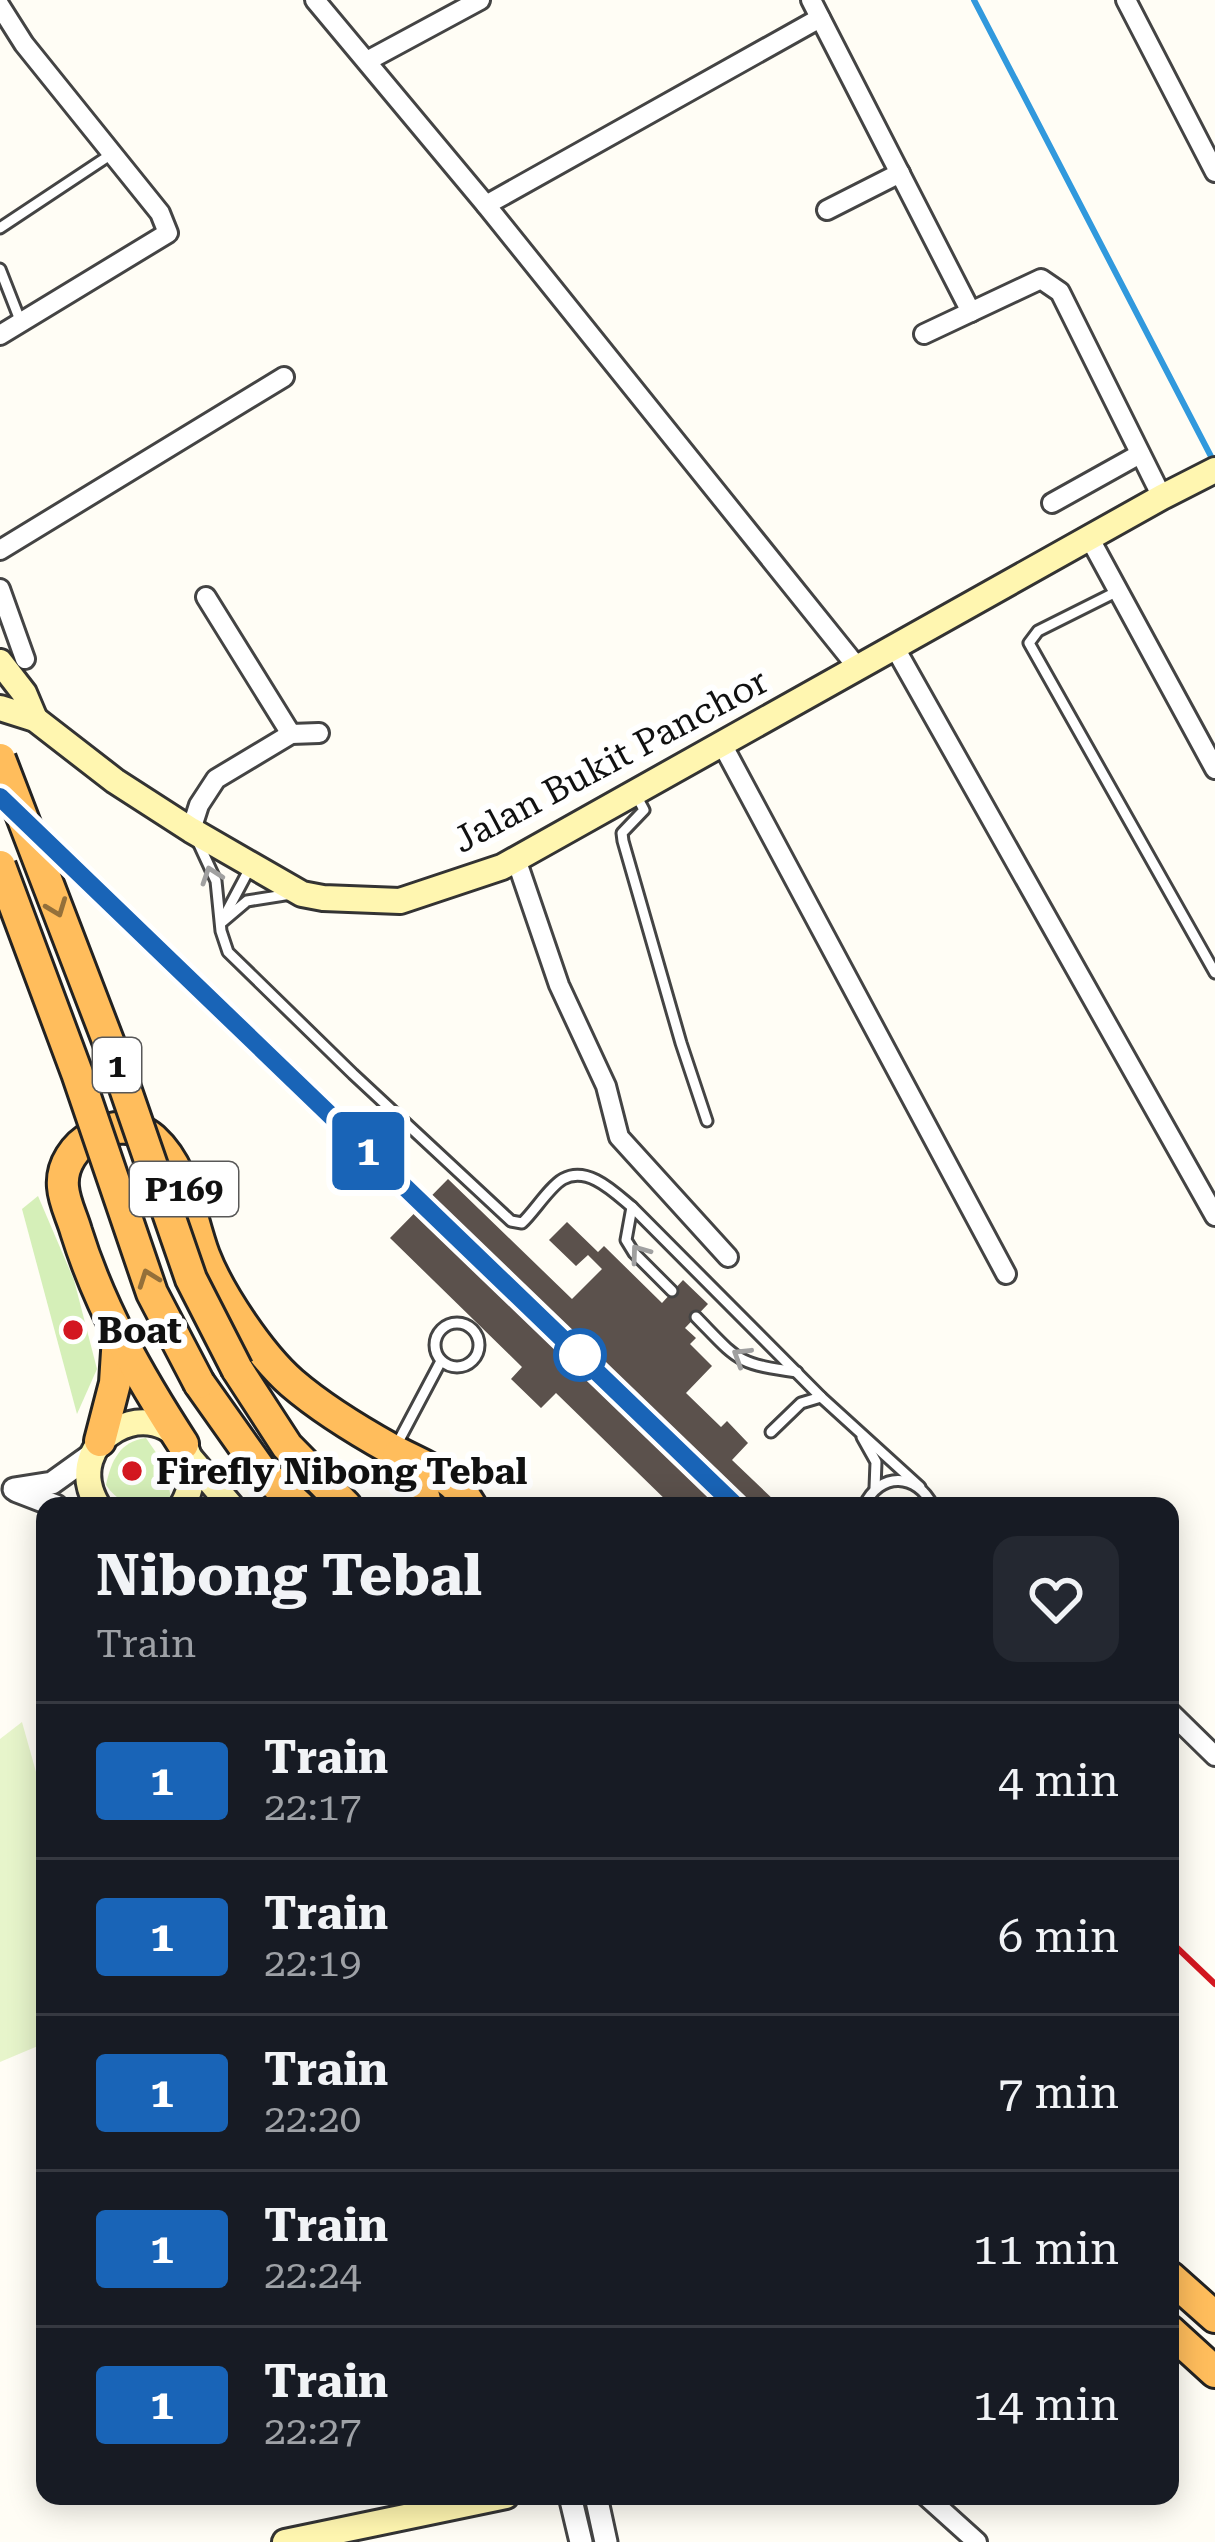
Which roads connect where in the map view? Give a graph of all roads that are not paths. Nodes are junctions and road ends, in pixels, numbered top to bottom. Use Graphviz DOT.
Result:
graph roads {
  1 [pos="315,0"];
  2 [pos="480,0"];
  3 [pos="1126,0"];
  4 [pos="0,6"];
  5 [pos="815,9"];
  6 [pos="367,61"];
  7 [pos="113,153"];
  8 [pos="1215,172"];
  9 [pos="900,173"];
  10 [pos="486,205"];
  11 [pos="827,210"];
  12 [pos="0,228"];
  13 [pos="0,269"];
  14 [pos="971,312"];
  15 [pos="21,322"];
  16 [pos="924,334"];
  17 [pos="0,335"];
  18 [pos="284,377"];
  19 [pos="1140,454"];
  20 [pos="1208,474"];
  21 [pos="1162,497"];
  22 [pos="1052,503"];
  23 [pos="1090,539"];
  24 [pos="0,550"];
  25 [pos="0,589"];
  26 [pos="1118,591"];
  27 [pos="206,597"];
  28 [pos="895,648"];
  29 [pos="12,660"];
  30 [pos="858,668"];
  31 [pos="0,708"];
  32 [pos="35,719"];
  33 [pos="319,733"];
  34 [pos="292,734"];
  35 [pos="722,744"];
  36 [pos="0,759"];
  37 [pos="1215,769"];
  38 [pos="635,793"];
  39 [pos="191,830"];
  40 [pos="516,859"];
  41 [pos="0,866"];
  42 [pos="251,866"];
  43 [pos="302,894"];
  44 [pos="221,923"];
  45 [pos="1215,973"];
  46 [pos="707,1121"];
  47 [pos="632,1207"];
  48 [pos="1215,1216"];
  49 [pos="728,1257"];
  50 [pos="1006,1274"];
  51 [pos="672,1291"];
  52 [pos="696,1317"];
  53 [pos="118,1336"];
  54 [pos="441,1361"];
  55 [pos="797,1372"];
  56 [pos="821,1397"];
  57 [pos="856,1427"];
  58 [pos="771,1432"];
  59 [pos="96,1448"];
  60 [pos="186,1450"];
  61 [pos="393,1451"];
  62 [pos="7,1487"];
  63 [pos="920,1487"];
  64 [pos="874,1489"];
  65 [pos="93,1497"];
  66 [pos="187,1497"];
  67 [pos="224,1497"];
  68 [pos="289,1497"];
  69 [pos="337,1497"];
  70 [pos="424,1497"];
  71 [pos="466,1497"];
  72 [pos="869,1497"];
  73 [pos="927,1497"];
  74 [pos="36,1498"];
  75 [pos="1179,1721"];
  76 [pos="1215,1756"];
  77 [pos="1179,2285"];
  78 [pos="1215,2317"];
  79 [pos="1179,2339"];
  80 [pos="1215,2372"];
  81 [pos="467,2505"];
  82 [pos="572,2505"];
  83 [pos="598,2505"];
  84 [pos="936,2505"];
  85 [pos="321,2539"];
  86 [pos="285,2542"];
  87 [pos="581,2542"];
  88 [pos="606,2542"];
  89 [pos="977,2542"];
  1 -- 6 [label="street"];
  2 -- 6 [label="street"];
  3 -- 8 [label="street"];
  4 -- 7 [label="street"];
  5 -- 9 [label="street"];
  5 -- 10 [label="street"];
  6 -- 10 [label="street"];
  7 -- 12 [label="lane"];
  7 -- 15 [label="street"];
  9 -- 11 [label="street"];
  9 -- 14 [label="street"];
  10 -- 30 [label="street"];
  13 -- 15 [label="lane"];
  14 -- 16 [label="street"];
  14 -- 19 [label="street"];
  15 -- 17 [label="street"];
  18 -- 24 [label="street"];
  19 -- 21 [label="street"];
  19 -- 22 [label="street"];
  20 -- 21 [label="main road, Jalan Bukit Panchor"];
  21 -- 23 [label="main road, Jalan Bukit Panchor"];
  23 -- 26 [label="street"];
  23 -- 28 [label="main road, Jalan Bukit Panchor"];
  25 -- 29 [label="street"];
  26 -- 37 [label="street"];
  26 -- 45 [label="lane"];
  27 -- 34 [label="street"];
  28 -- 30 [label="main road, Jalan Bukit Panchor"];
  28 -- 48 [label="street"];
  29 -- 32 [label="main road, Jalan Bukit Panchor"];
  30 -- 35 [label="main road, Jalan Bukit Panchor"];
  31 -- 32 [label="main road, Jalan Bukit Panchor"];
  32 -- 39 [label="main road, Jalan Bukit Panchor"];
  33 -- 34 [label="street"];
  34 -- 39 [label="street"];
  35 -- 38 [label="main road, Jalan Bukit Panchor"];
  35 -- 50 [label="street"];
  36 -- 69 [label="highway, 1, one-way, bridge"];
  38 -- 40 [label="main road, Jalan Bukit Panchor"];
  38 -- 46 [label="lane"];
  39 -- 42 [label="main road, Jalan Bukit Panchor"];
  44 -- 39 [label="lane, one-way"];
  40 -- 43 [label="main road, Jalan Bukit Panchor"];
  40 -- 49 [label="street"];
  68 -- 41 [label="highway, 1, one-way, bridge"];
  42 -- 43 [label="main road, Jalan Bukit Panchor"];
  42 -- 44 [label="lane"];
  43 -- 44 [label="lane"];
  44 -- 47 [label="lane"];
  51 -- 47 [label="lane, one-way"];
  47 -- 55 [label="lane"];
  55 -- 52 [label="lane, one-way"];
  53 -- 59 [label="highway"];
  53 -- 60 [label="highway, P169"];
  53 -- 61 [label="highway, P169"];
  54 -- 54 [label="lane"];
  54 -- 61 [label="lane"];
  55 -- 56 [label="lane"];
  56 -- 57 [label="lane"];
  56 -- 58 [label="lane"];
  57 -- 63 [label="lane"];
  57 -- 64 [label="lane"];
  59 -- 60 [label="main road"];
  59 -- 62 [label="street"];
  59 -- 65 [label="main road"];
  60 -- 66 [label="main road"];
  60 -- 67 [label="main road, P169"];
  61 -- 70 [label="highway"];
  61 -- 71 [label="highway, P169"];
  62 -- 74 [label="street"];
  63 -- 64 [label="lane"];
  63 -- 73 [label="lane"];
  64 -- 72 [label="lane"];
  75 -- 76 [label="street"];
  77 -- 78 [label="highway"];
  79 -- 80 [label="highway"];
  81 -- 85 [label="main road"];
  82 -- 87 [label="street"];
  83 -- 88 [label="street"];
  84 -- 89 [label="street"];
  85 -- 86 [label="main road"];
}
